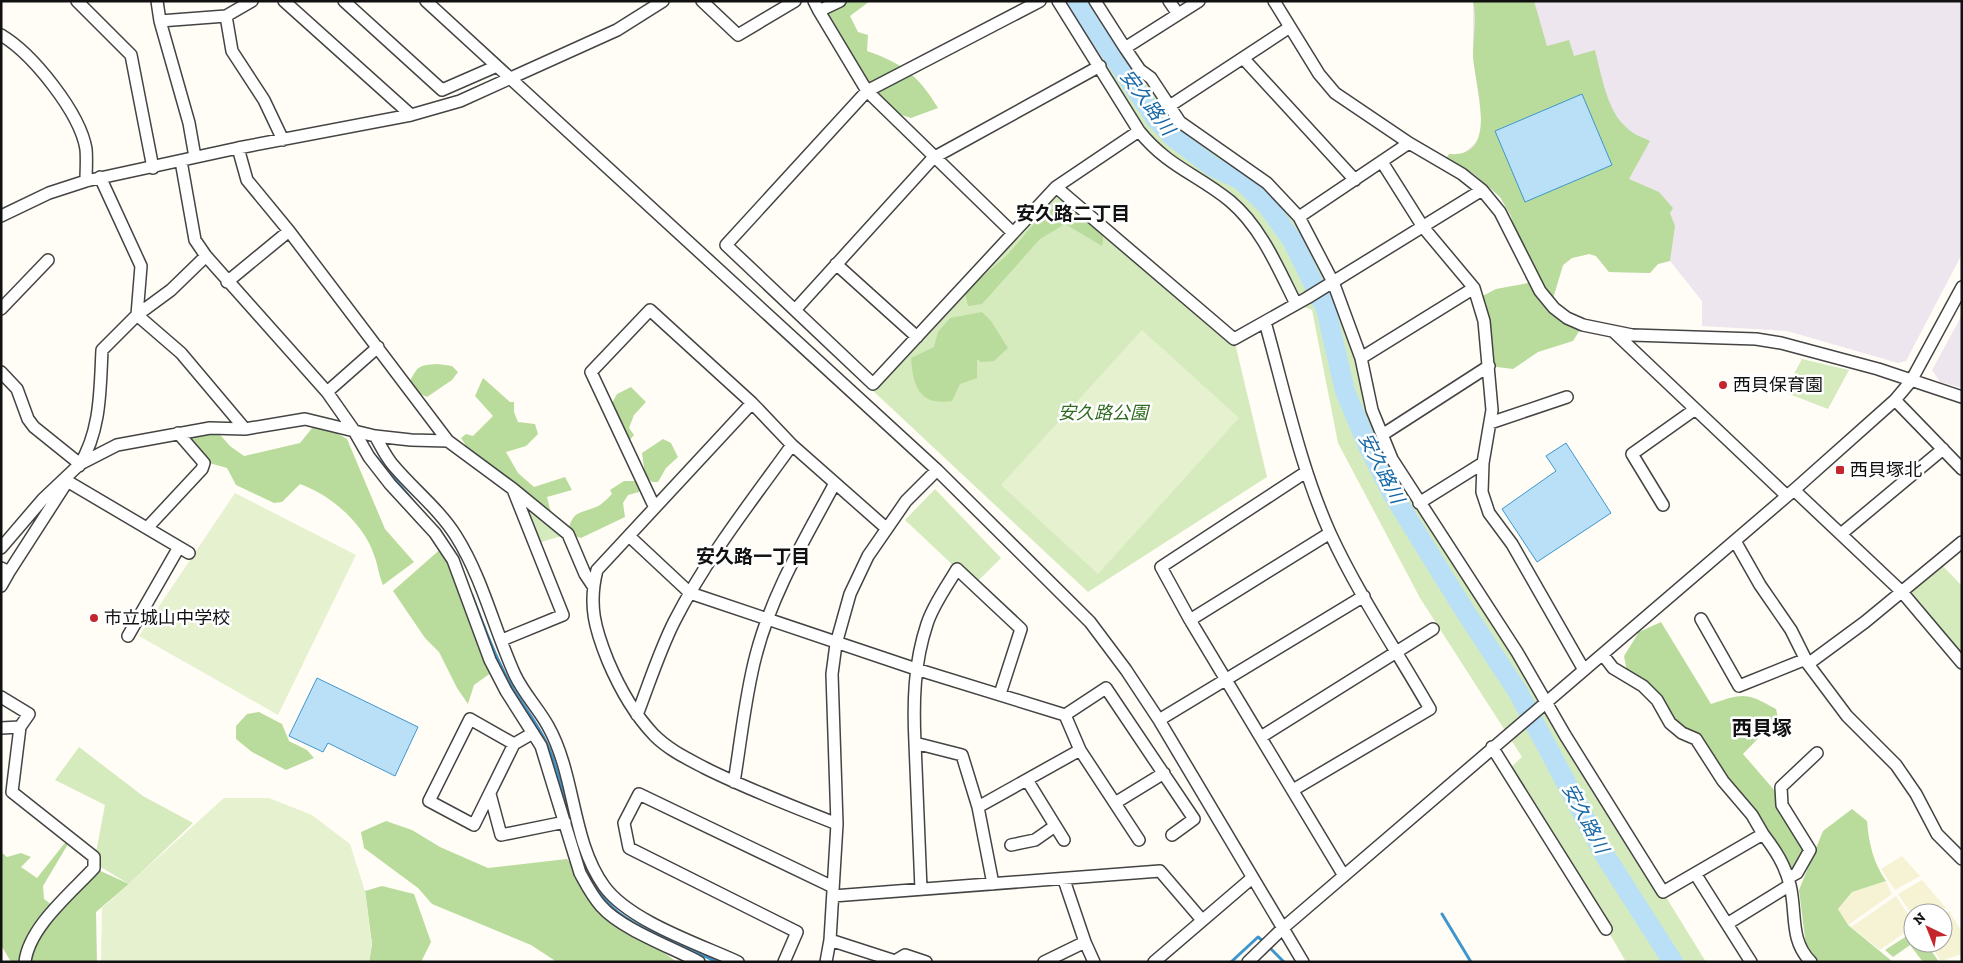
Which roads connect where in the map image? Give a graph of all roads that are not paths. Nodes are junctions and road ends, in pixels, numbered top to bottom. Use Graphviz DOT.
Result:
graph roads {
  1 [pos="77,1"];
  2 [pos="157,1"];
  3 [pos="252,1"];
  4 [pos="284,1"];
  5 [pos="344,1"];
  6 [pos="426,1"];
  7 [pos="663,1"];
  8 [pos="702,1"];
  9 [pos="795,1"];
  10 [pos="840,1"];
  11 [pos="1040,1"];
  12 [pos="1058,1"];
  13 [pos="1095,1"];
  14 [pos="1169,1"];
  15 [pos="1199,1"];
  16 [pos="1274,1"];
  17 [pos="816,6"];
  18 [pos="1178,14"];
  19 [pos="226,16"];
  20 [pos="160,21"];
  21 [pos="1290,27"];
  22 [pos="1,35"];
  23 [pos="1125,48"];
  24 [pos="1243,58"];
  25 [pos="497,66"];
  26 [pos="1100,66"];
  27 [pos="511,78"];
  28 [pos="867,91"];
  29 [pos="1168,106"];
  30 [pos="411,115"];
  31 [pos="1140,131"];
  32 [pos="283,140"];
  33 [pos="1409,143"];
  34 [pos="238,148"];
  35 [pos="195,157"];
  36 [pos="933,158"];
  37 [pos="181,161"];
  38 [pos="1382,162"];
  39 [pos="153,168"];
  40 [pos="100,177"];
  41 [pos="1355,180"];
  42 [pos="86,181"];
  43 [pos="1056,187"];
  44 [pos="1482,190"];
  45 [pos="1,216"];
  46 [pos="1299,218"];
  47 [pos="1422,227"];
  48 [pos="289,231"];
  49 [pos="1012,232"];
  50 [pos="206,256"];
  51 [pos="48,260"];
  52 [pos="836,264"];
  53 [pos="227,282"];
  54 [pos="1333,282"];
  55 [pos="1962,287"];
  56 [pos="1474,288"];
  57 [pos="1296,304"];
  58 [pos="1,309"];
  59 [pos="795,310"];
  60 [pos="137,315"];
  61 [pos="1266,322"];
  62 [pos="1614,332"];
  63 [pos="917,337"];
  64 [pos="378,347"];
  65 [pos="1361,358"];
  66 [pos="1489,366"];
  67 [pos="1,372"];
  68 [pos="1911,381"];
  69 [pos="326,392"];
  70 [pos="1567,397"];
  71 [pos="1962,397"];
  72 [pos="1895,400"];
  73 [pos="752,402"];
  74 [pos="1694,410"];
  75 [pos="1490,423"];
  76 [pos="245,429"];
  77 [pos="353,429"];
  78 [pos="178,433"];
  79 [pos="1382,435"];
  80 [pos="375,436"];
  81 [pos="448,441"];
  82 [pos="792,445"];
  83 [pos="1943,450"];
  84 [pos="1483,463"];
  85 [pos="80,464"];
  86 [pos="1962,469"];
  87 [pos="937,470"];
  88 [pos="1306,472"];
  89 [pos="67,481"];
  90 [pos="835,483"];
  91 [pos="513,489"];
  92 [pos="1790,493"];
  93 [pos="1419,503"];
  94 [pos="1663,505"];
  95 [pos="654,506"];
  96 [pos="147,528"];
  97 [pos="886,528"];
  98 [pos="1330,533"];
  99 [pos="1841,534"];
  100 [pos="629,536"];
  101 [pos="1735,540"];
  102 [pos="1962,542"];
  103 [pos="1,548"];
  104 [pos="5,570"];
  105 [pos="1,586"];
  106 [pos="593,586"];
  107 [pos="1902,592"];
  108 [pos="690,593"];
  109 [pos="1364,596"];
  110 [pos="485,597"];
  111 [pos="469,603"];
  112 [pos="1701,619"];
  113 [pos="767,620"];
  114 [pos="1190,620"];
  115 [pos="1433,629"];
  116 [pos="128,636"];
  117 [pos="502,640"];
  118 [pos="836,644"];
  119 [pos="1396,650"];
  120 [pos="1603,655"];
  121 [pos="1807,661"];
  122 [pos="1962,663"];
  123 [pos="916,669"];
  124 [pos="1584,670"];
  125 [pos="1227,680"];
  126 [pos="1000,694"];
  127 [pos="1,697"];
  128 [pos="1546,702"];
  129 [pos="638,715"];
  130 [pos="1065,715"];
  131 [pos="1158,720"];
  132 [pos="1,728"];
  133 [pos="20,728"];
  134 [pos="533,733"];
  135 [pos="1262,738"];
  136 [pos="915,743"];
  137 [pos="514,744"];
  138 [pos="1492,747"];
  139 [pos="1080,750"];
  140 [pos="1816,752"];
  141 [pos="1164,773"];
  142 [pos="1026,780"];
  143 [pos="734,782"];
  144 [pos="1293,790"];
  145 [pos="490,794"];
  146 [pos="1115,803"];
  147 [pos="978,807"];
  148 [pos="565,822"];
  149 [pos="837,824"];
  150 [pos="1055,826"];
  151 [pos="1764,834"];
  152 [pos="1172,835"];
  153 [pos="1064,840"];
  154 [pos="1139,840"];
  155 [pos="584,843"];
  156 [pos="1011,845"];
  157 [pos="572,846"];
  158 [pos="1962,859"];
  159 [pos="1696,875"];
  160 [pos="1344,876"];
  161 [pos="1252,878"];
  162 [pos="1064,880"];
  163 [pos="1789,881"];
  164 [pos="993,884"];
  165 [pos="921,889"];
  166 [pos="833,892"];
  167 [pos="1202,920"];
  168 [pos="1727,924"];
  169 [pos="1283,928"];
  170 [pos="1606,929"];
  171 [pos="830,940"];
  172 [pos="1085,942"];
  173 [pos="895,961"];
  174 [pos="25,962"];
  175 [pos="699,962"];
  176 [pos="738,962"];
  177 [pos="784,962"];
  178 [pos="826,962"];
  179 [pos="926,962"];
  180 [pos="1044,962"];
  181 [pos="1094,962"];
  182 [pos="1154,962"];
  183 [pos="1248,962"];
  184 [pos="1303,962"];
  185 [pos="1751,962"];
  186 [pos="1811,962"];
  1 -- 39 [label="street"];
  2 -- 20 [label="street"];
  3 -- 19 [label="street"];
  4 -- 30 [label="street"];
  5 -- 25 [label="street"];
  6 -- 25 [label="street"];
  7 -- 27 [label="street"];
  8 -- 9 [label="street"];
  10 -- 17 [label="street"];
  11 -- 28 [label="street"];
  12 -- 26 [label="street"];
  13 -- 23 [label="street"];
  14 -- 18 [label="street"];
  15 -- 18 [label="street"];
  16 -- 21 [label="street"];
  17 -- 28 [label="street"];
  18 -- 23 [label="street"];
  19 -- 20 [label="street"];
  19 -- 32 [label="street"];
  20 -- 35 [label="street"];
  21 -- 24 [label="street"];
  21 -- 33 [label="street"];
  22 -- 42 [label="street"];
  23 -- 29 [label="street"];
  24 -- 29 [label="street"];
  24 -- 41 [label="street"];
  25 -- 27 [label="street"];
  26 -- 31 [label="street"];
  26 -- 36 [label="street"];
  27 -- 30 [label="street"];
  27 -- 87 [label="street"];
  28 -- 36 [label="street"];
  28 -- 59 [label="street"];
  29 -- 46 [label="street"];
  30 -- 32 [label="street"];
  31 -- 43 [label="street"];
  31 -- 57 [label="street"];
  32 -- 34 [label="street"];
  33 -- 38 [label="street"];
  33 -- 44 [label="street"];
  34 -- 35 [label="street"];
  34 -- 48 [label="street"];
  35 -- 37 [label="street"];
  36 -- 49 [label="street"];
  36 -- 52 [label="street"];
  37 -- 39 [label="street"];
  37 -- 50 [label="street"];
  38 -- 41 [label="street"];
  38 -- 47 [label="street"];
  39 -- 40 [label="street"];
  40 -- 42 [label="street"];
  40 -- 60 [label="street"];
  41 -- 46 [label="street"];
  42 -- 45 [label="street"];
  43 -- 49 [label="street"];
  43 -- 61 [label="street"];
  44 -- 47 [label="street"];
  44 -- 62 [label="street"];
  46 -- 54 [label="street"];
  47 -- 54 [label="street"];
  47 -- 56 [label="street"];
  48 -- 53 [label="street"];
  48 -- 64 [label="street"];
  49 -- 63 [label="street"];
  50 -- 53 [label="street"];
  50 -- 60 [label="street"];
  51 -- 58 [label="street"];
  52 -- 59 [label="street"];
  52 -- 63 [label="street"];
  53 -- 69 [label="street"];
  54 -- 57 [label="street"];
  54 -- 65 [label="street"];
  55 -- 68 [label="street"];
  56 -- 65 [label="street"];
  56 -- 66 [label="street"];
  57 -- 61 [label="street"];
  59 -- 63 [label="street"];
  60 -- 76 [label="street"];
  60 -- 85 [label="street"];
  61 -- 88 [label="street"];
  62 -- 68 [label="street"];
  62 -- 74 [label="street"];
  64 -- 69 [label="street"];
  64 -- 81 [label="street"];
  65 -- 79 [label="street"];
  66 -- 75 [label="street"];
  66 -- 79 [label="street"];
  67 -- 85 [label="street"];
  68 -- 71 [label="street"];
  68 -- 72 [label="street"];
  69 -- 77 [label="street"];
  70 -- 75 [label="street"];
  72 -- 83 [label="street"];
  72 -- 92 [label="street"];
  73 -- 82 [label="street"];
  73 -- 95 [label="street"];
  73 -- 95 [label="street"];
  74 -- 92 [label="street"];
  74 -- 94 [label="street"];
  75 -- 84 [label="street"];
  76 -- 77 [label="street"];
  76 -- 78 [label="street"];
  77 -- 80 [label="street"];
  77 -- 111 [label="street"];
  78 -- 85 [label="street"];
  78 -- 96 [label="street"];
  79 -- 93 [label="street"];
  80 -- 81 [label="street"];
  80 -- 110 [label="street"];
  81 -- 91 [label="street"];
  82 -- 90 [label="street"];
  82 -- 108 [label="street"];
  83 -- 86 [label="street"];
  83 -- 99 [label="street"];
  84 -- 93 [label="street"];
  84 -- 124 [label="street"];
  85 -- 89 [label="street"];
  85 -- 103 [label="street"];
  87 -- 97 [label="street"];
  87 -- 131 [label="street"];
  88 -- 98 [label="street"];
  88 -- 114 [label="street"];
  89 -- 96 [label="street"];
  89 -- 104 [label="street"];
  90 -- 97 [label="street"];
  90 -- 113 [label="street"];
  91 -- 106 [label="street"];
  91 -- 117 [label="street"];
  92 -- 99 [label="street"];
  92 -- 101 [label="street"];
  93 -- 128 [label="street"];
  95 -- 100 [label="street"];
  96 -- 116 [label="street"];
  97 -- 118 [label="street"];
  98 -- 109 [label="street"];
  98 -- 114 [label="street"];
  99 -- 107 [label="street"];
  100 -- 106 [label="street"];
  100 -- 108 [label="street"];
  101 -- 120 [label="street"];
  101 -- 121 [label="street"];
  102 -- 107 [label="street"];
  104 -- 105 [label="street"];
  106 -- 129 [label="street"];
  107 -- 121 [label="street"];
  107 -- 122 [label="street"];
  108 -- 113 [label="street"];
  108 -- 129 [label="street"];
  109 -- 119 [label="street"];
  109 -- 125 [label="street"];
  110 -- 111 [label="street"];
  110 -- 117 [label="street"];
  111 -- 134 [label="street"];
  112 -- 121 [label="street"];
  113 -- 118 [label="street"];
  113 -- 143 [label="street"];
  114 -- 125 [label="street"];
  115 -- 119 [label="street"];
  117 -- 155 [label="street"];
  118 -- 123 [label="street"];
  118 -- 149 [label="street"];
  119 -- 135 [label="street"];
  119 -- 144 [label="street"];
  120 -- 124 [label="street"];
  120 -- 151 [label="street"];
  121 -- 158 [label="street"];
  123 -- 126 [label="street"];
  123 -- 126 [label="street"];
  123 -- 136 [label="street"];
  124 -- 128 [label="street"];
  125 -- 131 [label="street"];
  125 -- 135 [label="street"];
  126 -- 130 [label="street"];
  127 -- 133 [label="street"];
  128 -- 138 [label="street"];
  128 -- 159 [label="street"];
  129 -- 143 [label="street"];
  130 -- 139 [label="street"];
  130 -- 141 [label="street"];
  131 -- 161 [label="street"];
  132 -- 133 [label="street"];
  133 -- 174 [label="street"];
  134 -- 137 [label="street"];
  134 -- 148 [label="street"];
  135 -- 144 [label="street"];
  136 -- 147 [label="street"];
  136 -- 165 [label="street"];
  137 -- 145 [label="street"];
  137 -- 145 [label="street"];
  138 -- 160 [label="street"];
  138 -- 170 [label="street"];
  139 -- 142 [label="street"];
  139 -- 146 [label="street"];
  140 -- 163 [label="street"];
  141 -- 146 [label="street"];
  141 -- 152 [label="street"];
  142 -- 147 [label="street"];
  142 -- 150 [label="street"];
  143 -- 149 [label="street"];
  144 -- 160 [label="street"];
  145 -- 148 [label="street"];
  146 -- 154 [label="street"];
  147 -- 164 [label="street"];
  148 -- 157 [label="street"];
  149 -- 166 [label="street"];
  150 -- 153 [label="street"];
  150 -- 156 [label="street"];
  151 -- 159 [label="street"];
  151 -- 163 [label="street"];
  155 -- 157 [label="street"];
  155 -- 176 [label="street"];
  157 -- 175 [label="street"];
  159 -- 168 [label="street"];
  160 -- 169 [label="street"];
  161 -- 167 [label="street"];
  161 -- 169 [label="street"];
  162 -- 164 [label="street"];
  162 -- 167 [label="street"];
  162 -- 172 [label="street"];
  163 -- 168 [label="street"];
  163 -- 186 [label="street"];
  164 -- 165 [label="street"];
  165 -- 166 [label="street"];
  166 -- 171 [label="street"];
  166 -- 177 [label="street"];
  167 -- 182 [label="street"];
  168 -- 185 [label="street"];
  169 -- 183 [label="street"];
  169 -- 184 [label="street"];
  171 -- 173 [label="street"];
  171 -- 178 [label="street"];
  172 -- 180 [label="street"];
  172 -- 181 [label="street"];
  173 -- 179 [label="street"];
}
